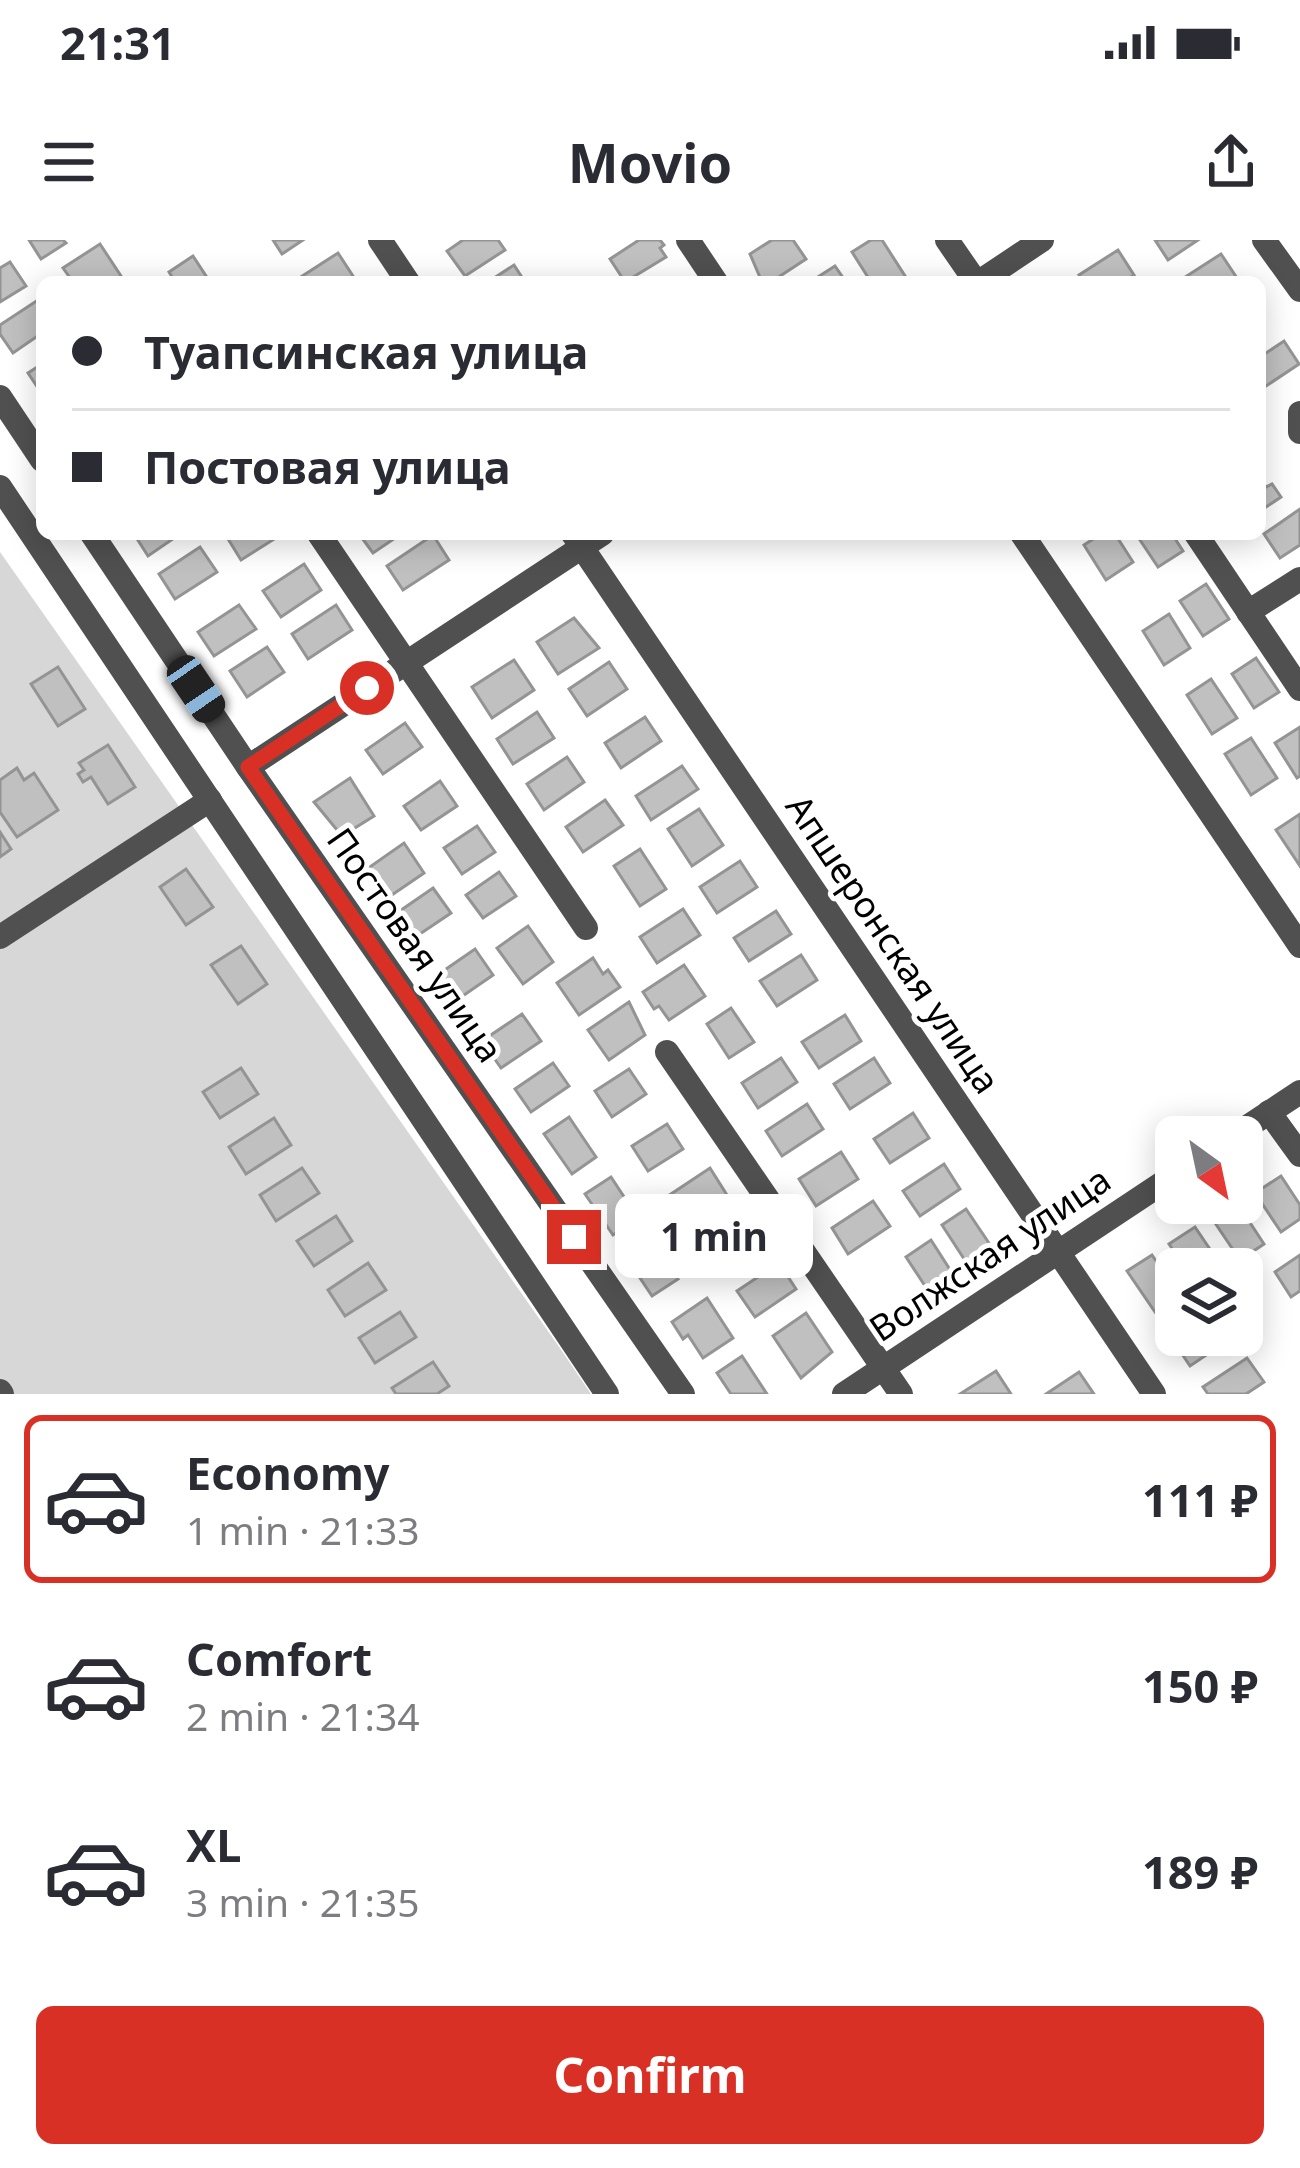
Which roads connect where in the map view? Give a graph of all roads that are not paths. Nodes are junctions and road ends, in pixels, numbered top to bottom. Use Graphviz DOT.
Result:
graph roads {
  1 [pos="380,240"];
  2 [pos="688,240"];
  3 [pos="947,240"];
  4 [pos="1042,240"];
  5 [pos="1264,240"];
  6 [pos="404,276"];
  7 [pos="712,276"];
  8 [pos="973,276"];
  9 [pos="986,276"];
  10 [pos="1300,290"];
  11 [pos="0,398"];
  12 [pos="1300,413"];
  13 [pos="1300,432"];
  14 [pos="36,451"];
  15 [pos="0,487"];
  16 [pos="96,540"];
  17 [pos="323,540"];
  18 [pos="583,540"];
  19 [pos="587,540"];
  20 [pos="1026,540"];
  21 [pos="1200,540"];
  22 [pos="1300,579"];
  23 [pos="1248,612"];
  24 [pos="406,662"];
  25 [pos="1300,689"];
  26 [pos="248,767"];
  27 [pos="210,800"];
  28 [pos="586,928"];
  29 [pos="0,937"];
  30 [pos="1300,946"];
  31 [pos="667,1052"];
  32 [pos="1300,1092"];
  33 [pos="1270,1112"];
  34 [pos="1263,1117"];
  35 [pos="1300,1155"];
  36 [pos="1155,1188"];
  37 [pos="1058,1252"];
  38 [pos="884,1368"];
  39 [pos="607,1394"];
  40 [pos="683,1394"];
  41 [pos="844,1394"];
  42 [pos="901,1394"];
  43 [pos="1154,1394"];
  1 -- 6 [label="street"];
  2 -- 7 [label="street"];
  3 -- 8 [label="street"];
  4 -- 9 [label="street"];
  5 -- 10 [label="street"];
  11 -- 14 [label="street"];
  12 -- 13 [label="street"];
  15 -- 27 [label="street"];
  16 -- 26 [label="street, Постовая улица"];
  17 -- 24 [label="street"];
  18 -- 24 [label="street"];
  19 -- 37 [label="street, Апшеронская улица"];
  20 -- 30 [label="street"];
  21 -- 23 [label="street"];
  22 -- 23 [label="street"];
  23 -- 25 [label="street"];
  24 -- 26 [label="street"];
  24 -- 28 [label="street"];
  26 -- 40 [label="street, Постовая улица"];
  27 -- 29 [label="street"];
  27 -- 39 [label="street"];
  31 -- 38 [label="street"];
  32 -- 33 [label="street"];
  33 -- 34 [label="street"];
  33 -- 35 [label="street"];
  36 -- 37 [label="street, Волжская улица"];
  37 -- 38 [label="street, Волжская улица"];
  37 -- 43 [label="street, Апшеронская улица"];
  38 -- 41 [label="street, Волжская улица"];
  38 -- 42 [label="street"];
}
